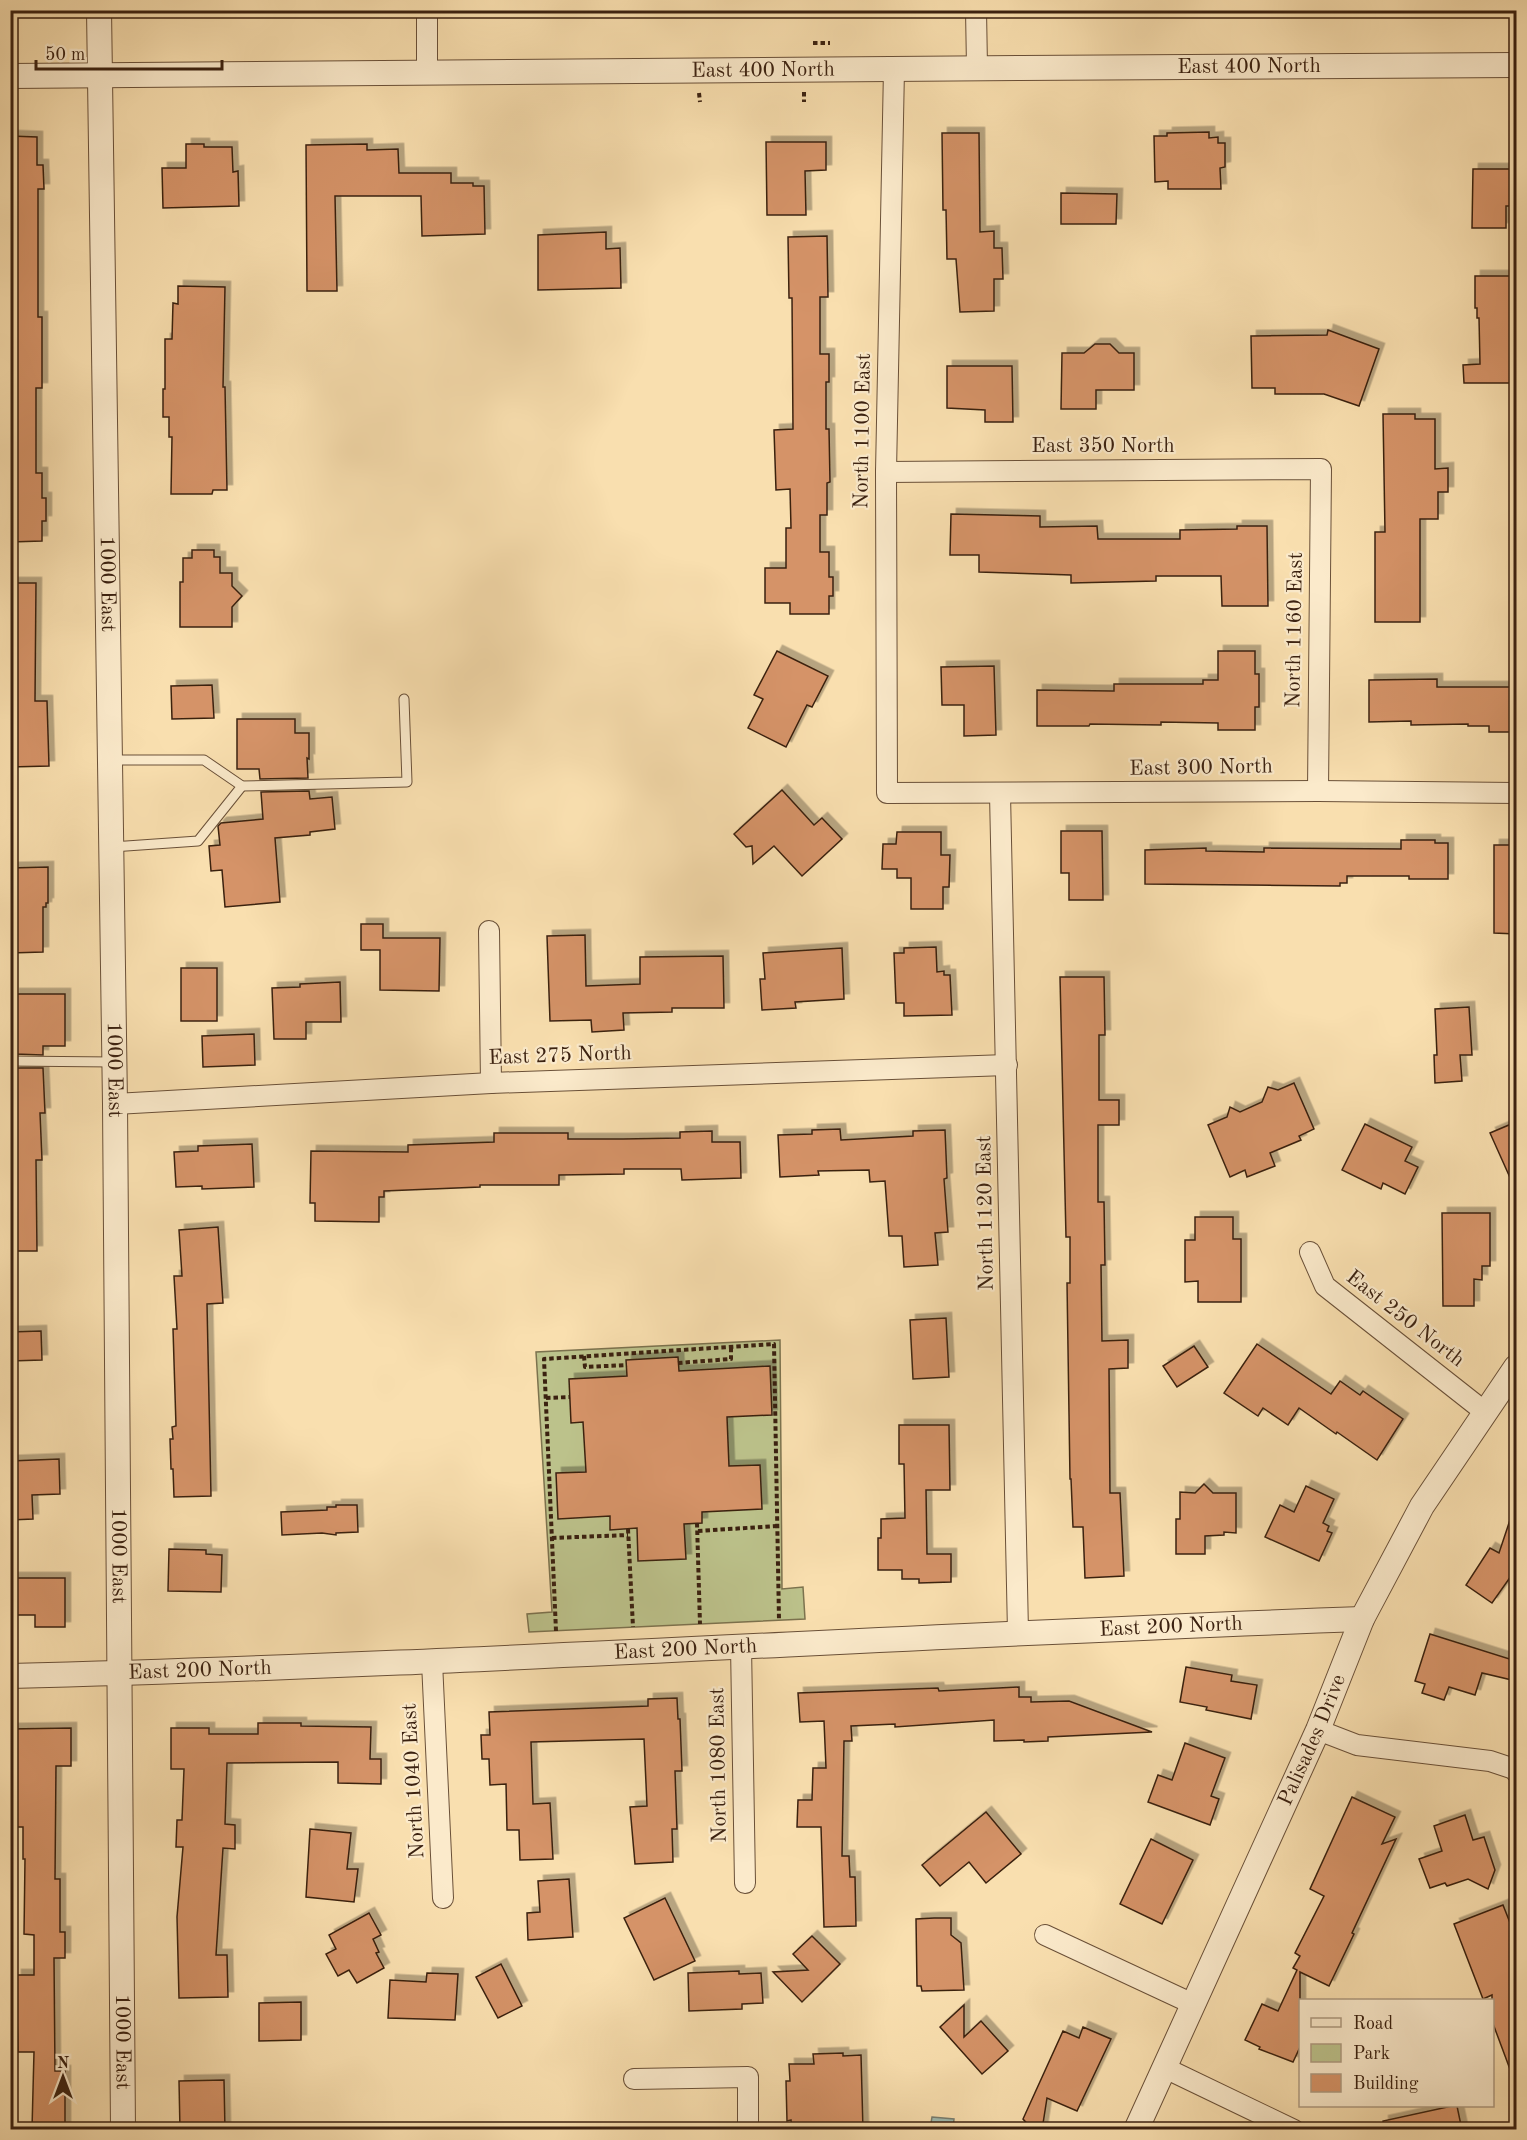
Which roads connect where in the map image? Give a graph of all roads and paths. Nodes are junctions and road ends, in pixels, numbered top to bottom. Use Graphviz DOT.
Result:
graph roads {
  1 [pos="99,10"];
  2 [pos="427,10"];
  3 [pos="976,10"];
  4 [pos="803,43"];
  5 [pos="830,43"];
  6 [pos="1516,65"];
  7 [pos="977,67"];
  8 [pos="894,69"];
  9 [pos="427,73"];
  10 [pos="99,74"];
  11 [pos="10,76"];
  12 [pos="1321,469"];
  13 [pos="885,471"];
  14 [pos="404,699"];
  15 [pos="110,760"];
  16 [pos="242,786"];
  17 [pos="1318,791"];
  18 [pos="887,793"];
  19 [pos="1516,793"];
  20 [pos="1000,794"];
  21 [pos="111,847"];
  22 [pos="489,931"];
  23 [pos="10,1061"];
  24 [pos="114,1062"];
  25 [pos="1007,1065"];
  26 [pos="491,1083"];
  27 [pos="115,1104"];
  28 [pos="1310,1252"];
  29 [pos="731,1347"];
  30 [pos="584,1356"];
  31 [pos="678,1364"];
  32 [pos="627,1365"];
  33 [pos="1516,1367"];
  34 [pos="570,1397"];
  35 [pos="546,1398"];
  36 [pos="1485,1412"];
  37 [pos="697,1523"];
  38 [pos="777,1526"];
  39 [pos="628,1529"];
  40 [pos="698,1530"];
  41 [pos="628,1535"];
  42 [pos="552,1538"];
  43 [pos="1362,1619"];
  44 [pos="779,1620"];
  45 [pos="700,1624"];
  46 [pos="633,1628"];
  47 [pos="556,1631"];
  48 [pos="1018,1632"];
  49 [pos="741,1646"];
  50 [pos="432,1662"];
  51 [pos="119,1673"];
  52 [pos="10,1676"];
  53 [pos="1318,1730"];
  54 [pos="1516,1771"];
  55 [pos="745,1883"];
  56 [pos="444,1898"];
  57 [pos="1045,1935"];
  58 [pos="1193,2004"];
  59 [pos="1165,2068"];
  60 [pos="634,2079"];
  61 [pos="123,2130"];
  62 [pos="748,2130"];
  63 [pos="1136,2130"];
  64 [pos="1294,2130"];
  1 -- 10 [label="street, 1000 East"];
  2 -- 9 [label="street"];
  3 -- 7 [label="street"];
  4 -- 5 [label="path"];
  6 -- 7 [label="street, East 400 North"];
  7 -- 8 [label="street, East 400 North"];
  8 -- 9 [label="street, East 400 North"];
  8 -- 13 [label="street, North 1100 East"];
  9 -- 10 [label="street, East 400 North"];
  10 -- 11 [label="street, East 400 North"];
  10 -- 15 [label="street, 1000 East"];
  12 -- 13 [label="street, East 350 North"];
  12 -- 17 [label="street, North 1160 East"];
  13 -- 18 [label="street, North 1100 East"];
  14 -- 16 [label="lane"];
  15 -- 16 [label="lane"];
  15 -- 21 [label="street, 1000 East"];
  16 -- 21 [label="lane"];
  17 -- 19 [label="street, East 300 North"];
  17 -- 20 [label="street, East 300 North"];
  18 -- 20 [label="street, East 300 North"];
  20 -- 25 [label="street, North 1120 East"];
  21 -- 24 [label="street, 1000 East"];
  22 -- 26 [label="street"];
  23 -- 24 [label="lane"];
  24 -- 27 [label="street, 1000 East"];
  25 -- 26 [label="street, East 275 North"];
  25 -- 48 [label="street, North 1120 East"];
  26 -- 27 [label="street, East 275 North"];
  27 -- 51 [label="street, 1000 East"];
  28 -- 36 [label="street, East 250 North"];
  29 -- 30 [label="path"];
  29 -- 31 [label="path"];
  29 -- 38 [label="path"];
  30 -- 32 [label="path"];
  30 -- 35 [label="path"];
  33 -- 36 [label="street, Palisades Drive"];
  34 -- 35 [label="path"];
  35 -- 42 [label="path"];
  36 -- 43 [label="street, Palisades Drive"];
  37 -- 40 [label="path"];
  38 -- 40 [label="path"];
  38 -- 44 [label="path"];
  39 -- 41 [label="path"];
  40 -- 45 [label="path"];
  41 -- 42 [label="path"];
  41 -- 46 [label="path"];
  42 -- 47 [label="path"];
  43 -- 48 [label="street, East 200 North"];
  43 -- 53 [label="street, Palisades Drive"];
  48 -- 49 [label="street, East 200 North"];
  49 -- 50 [label="street, East 200 North"];
  49 -- 55 [label="street, North 1080 East"];
  50 -- 51 [label="street, East 200 North"];
  50 -- 56 [label="street, North 1040 East"];
  51 -- 52 [label="street, East 200 North"];
  51 -- 61 [label="street, 1000 East"];
  53 -- 54 [label="street"];
  53 -- 58 [label="street, Palisades Drive"];
  57 -- 58 [label="street"];
  58 -- 59 [label="street, Palisades Drive"];
  59 -- 63 [label="street, Palisades Drive"];
  59 -- 64 [label="street"];
  60 -- 62 [label="street"];
}
